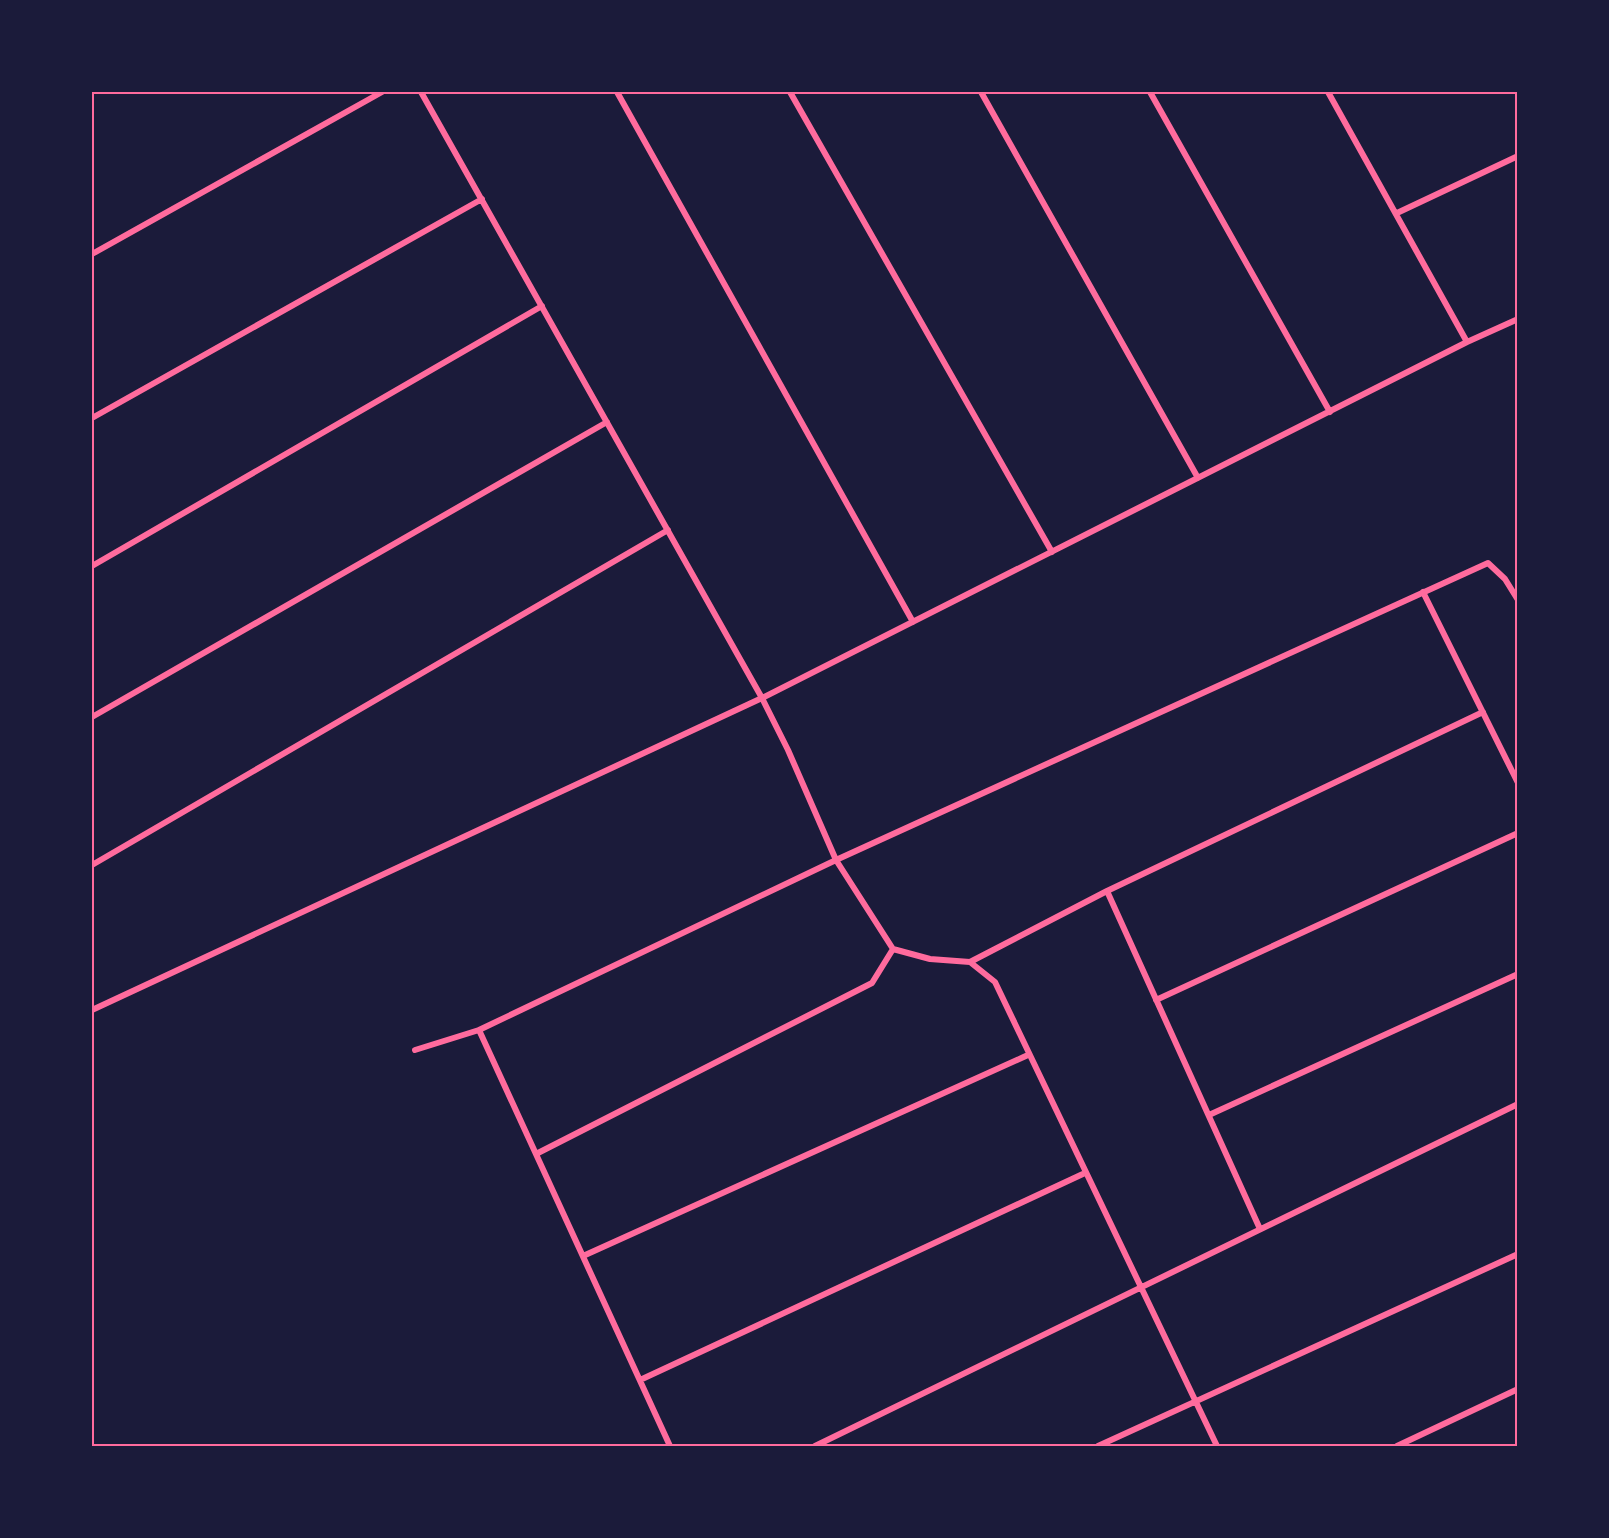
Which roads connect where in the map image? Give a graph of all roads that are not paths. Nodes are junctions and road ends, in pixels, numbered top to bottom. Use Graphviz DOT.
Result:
graph roads {
  1 [pos="382,92"];
  2 [pos="422,92"];
  3 [pos="617,92"];
  4 [pos="790,92"];
  5 [pos="981,92"];
  6 [pos="1150,92"];
  7 [pos="1328,92"];
  8 [pos="1518,156"];
  9 [pos="482,199"];
  10 [pos="1397,213"];
  11 [pos="92,254"];
  12 [pos="542,306"];
  13 [pos="1518,319"];
  14 [pos="1467,342"];
  15 [pos="1330,412"];
  16 [pos="92,418"];
  17 [pos="607,422"];
  18 [pos="1198,478"];
  19 [pos="668,530"];
  20 [pos="1052,552"];
  21 [pos="92,566"];
  22 [pos="1423,592"];
  23 [pos="1518,600"];
  24 [pos="913,622"];
  25 [pos="762,699"];
  26 [pos="1483,712"];
  27 [pos="92,717"];
  28 [pos="1518,783"];
  29 [pos="1518,833"];
  30 [pos="836,860"];
  31 [pos="92,865"];
  32 [pos="1107,891"];
  33 [pos="893,949"];
  34 [pos="970,962"];
  35 [pos="1518,974"];
  36 [pos="1156,1000"];
  37 [pos="92,1010"];
  38 [pos="479,1030"];
  39 [pos="415,1050"];
  40 [pos="1028,1055"];
  41 [pos="1518,1104"];
  42 [pos="1209,1115"];
  43 [pos="536,1154"];
  44 [pos="1085,1173"];
  45 [pos="1260,1229"];
  46 [pos="1518,1254"];
  47 [pos="583,1256"];
  48 [pos="1141,1288"];
  49 [pos="640,1380"];
  50 [pos="1518,1389"];
  51 [pos="1196,1402"];
  52 [pos="670,1446"];
  53 [pos="815,1446"];
  54 [pos="1098,1446"];
  55 [pos="1217,1446"];
  56 [pos="1397,1446"];
  1 -- 11 [label="street"];
  2 -- 9 [label="street"];
  3 -- 24 [label="street"];
  4 -- 20 [label="street"];
  5 -- 18 [label="street"];
  6 -- 15 [label="street"];
  7 -- 10 [label="street"];
  8 -- 10 [label="street"];
  9 -- 12 [label="street"];
  9 -- 16 [label="street"];
  10 -- 14 [label="street"];
  12 -- 17 [label="street"];
  12 -- 21 [label="street"];
  13 -- 14 [label="street"];
  14 -- 15 [label="street"];
  15 -- 18 [label="street"];
  17 -- 19 [label="street"];
  17 -- 27 [label="street"];
  18 -- 20 [label="street"];
  19 -- 25 [label="street"];
  19 -- 31 [label="street"];
  20 -- 24 [label="street"];
  22 -- 23 [label="street"];
  22 -- 26 [label="street"];
  22 -- 30 [label="street"];
  24 -- 25 [label="street"];
  25 -- 30 [label="street"];
  25 -- 37 [label="street"];
  26 -- 28 [label="street"];
  26 -- 32 [label="street"];
  29 -- 36 [label="street"];
  30 -- 33 [label="street"];
  30 -- 38 [label="street"];
  32 -- 34 [label="street"];
  32 -- 36 [label="street"];
  33 -- 34 [label="street"];
  33 -- 43 [label="street"];
  34 -- 40 [label="street"];
  35 -- 42 [label="street"];
  36 -- 42 [label="street"];
  38 -- 39 [label="street"];
  38 -- 43 [label="street"];
  40 -- 44 [label="street"];
  40 -- 47 [label="street"];
  41 -- 45 [label="street"];
  42 -- 45 [label="street"];
  43 -- 47 [label="street"];
  44 -- 48 [label="street"];
  44 -- 49 [label="street"];
  45 -- 48 [label="street"];
  46 -- 51 [label="street"];
  47 -- 49 [label="street"];
  48 -- 51 [label="street"];
  48 -- 53 [label="street"];
  49 -- 52 [label="street"];
  50 -- 56 [label="street"];
  51 -- 54 [label="street"];
  51 -- 55 [label="street"];
}
